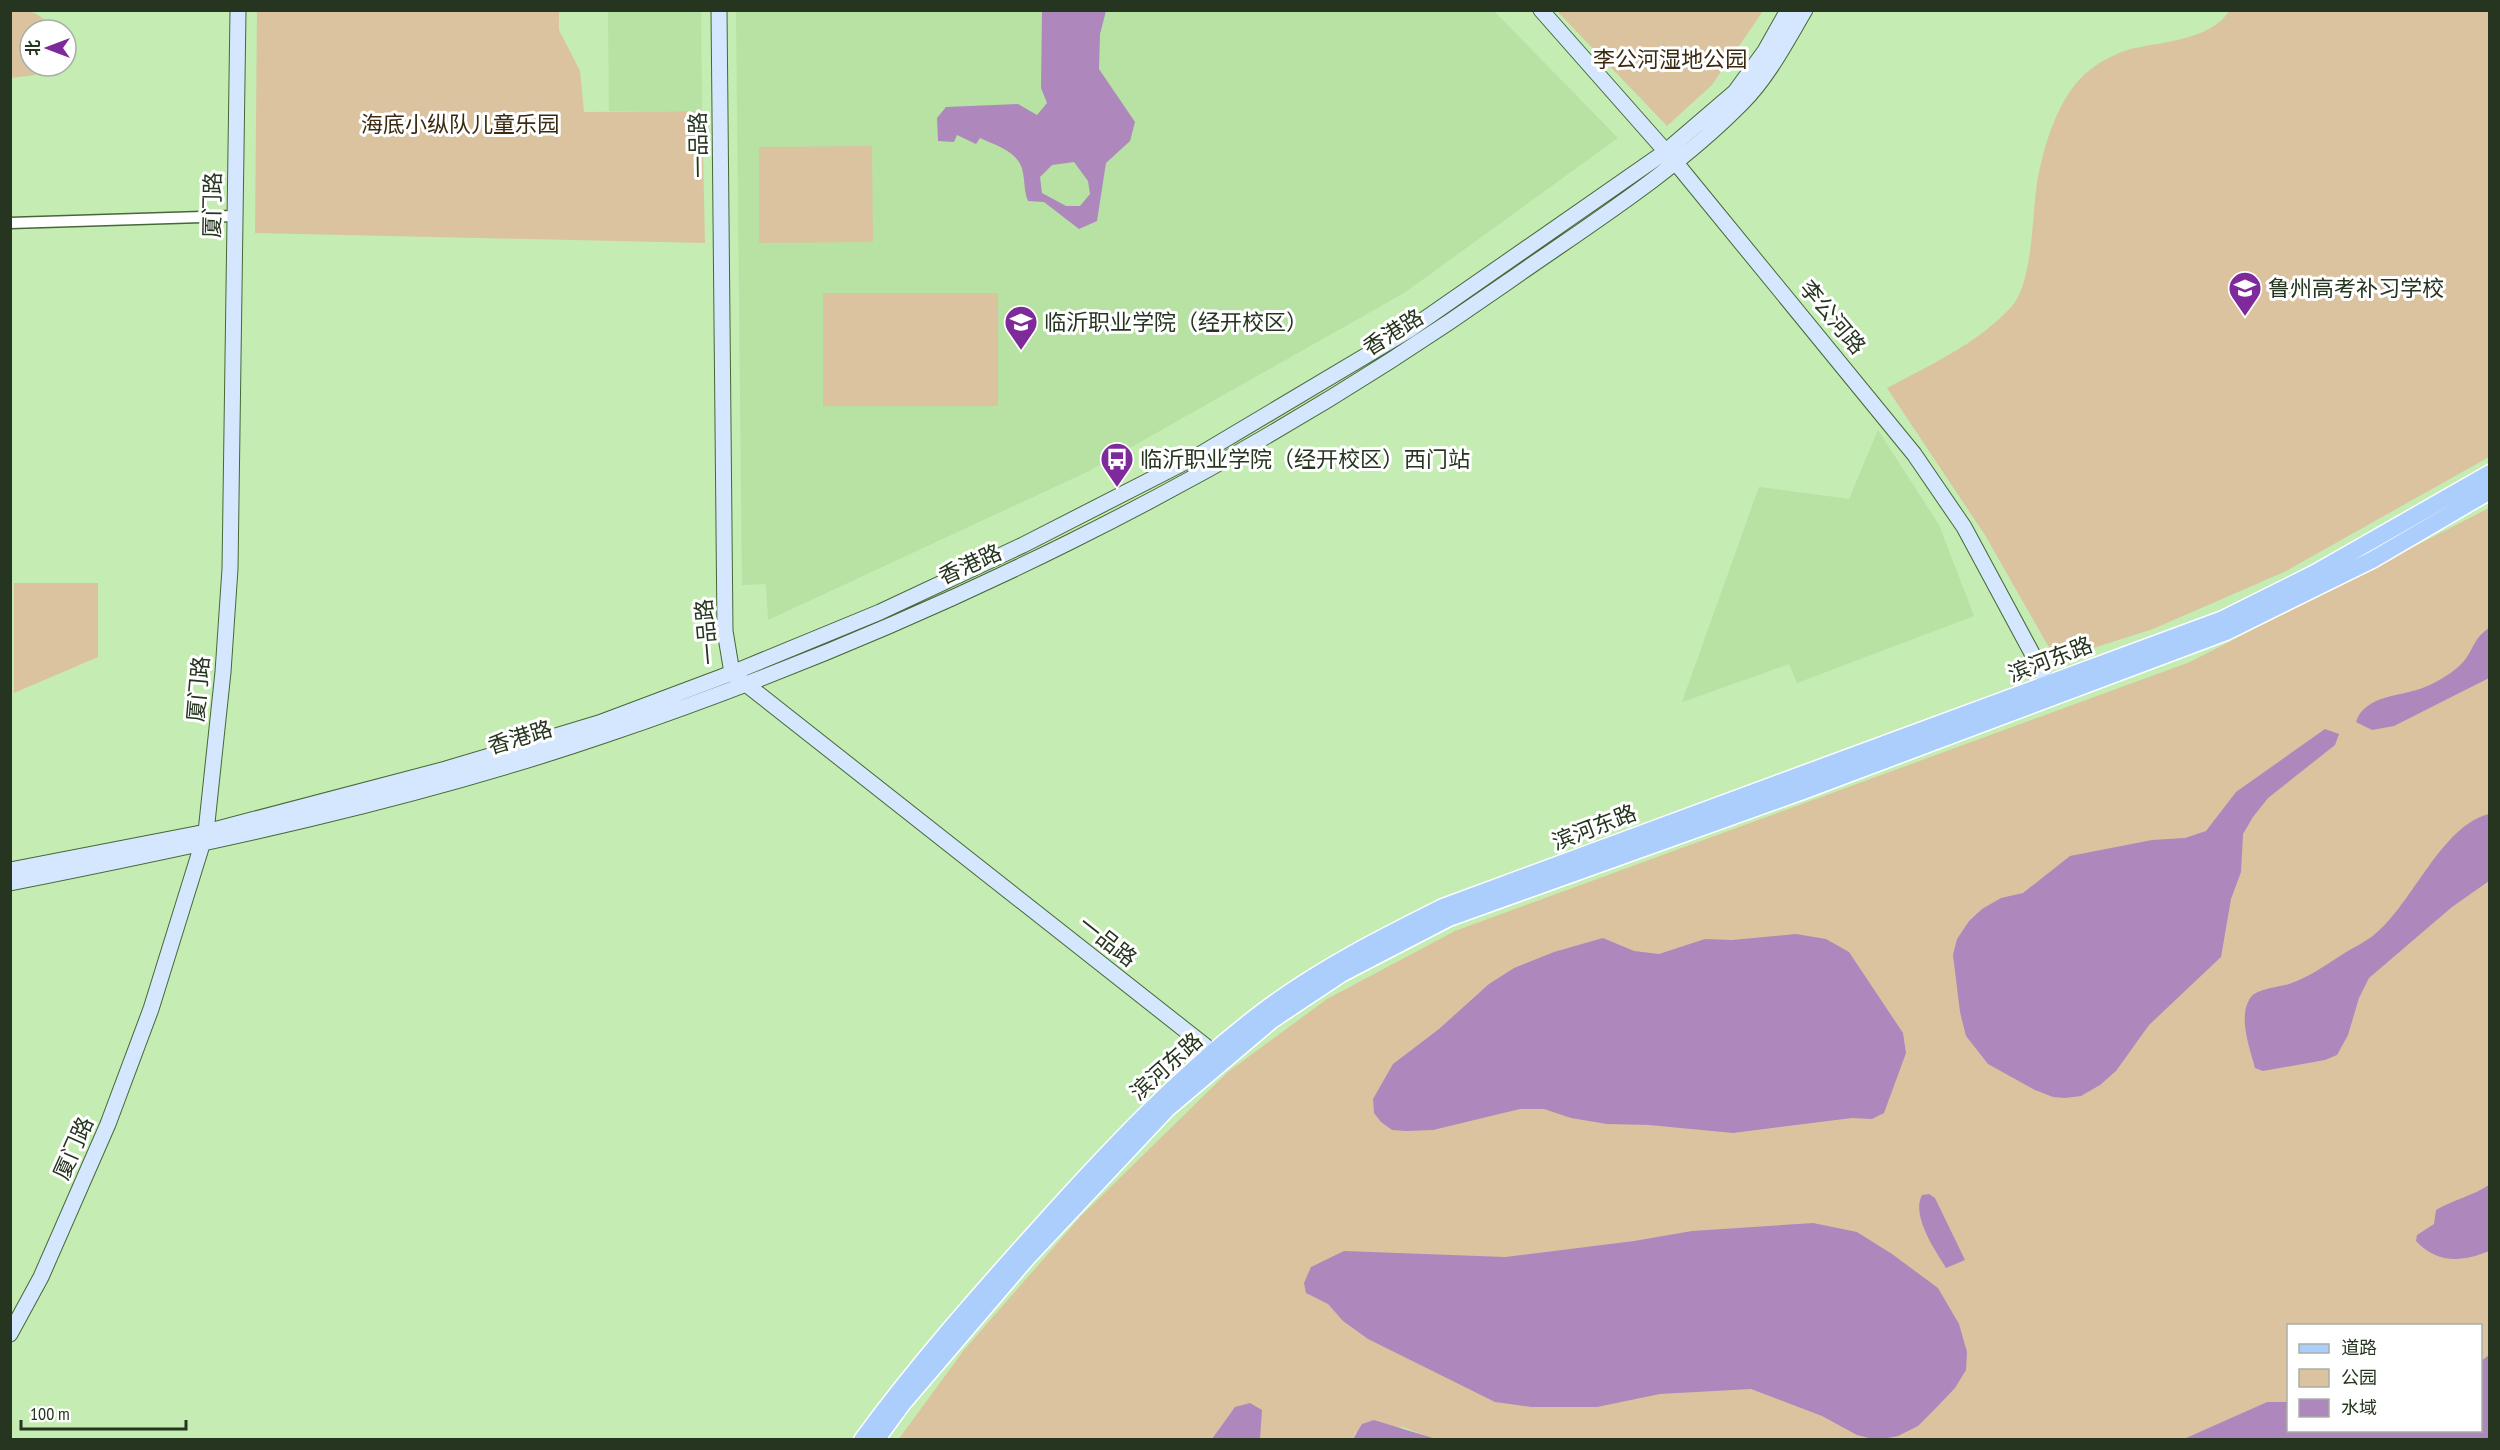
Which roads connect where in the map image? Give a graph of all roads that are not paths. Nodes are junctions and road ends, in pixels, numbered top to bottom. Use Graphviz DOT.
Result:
graph roads {
  1 [pos="238,10"];
  2 [pos="719,10"];
  3 [pos="1540,10"];
  4 [pos="1788,10"];
  5 [pos="1805,10"];
  6 [pos="1671,158"];
  7 [pos="234,216"];
  8 [pos="10,223"];
  9 [pos="2490,473"];
  10 [pos="2490,491"];
  11 [pos="732,673"];
  12 [pos="2048,683"];
  13 [pos="746,684"];
  14 [pos="205,838"];
  15 [pos="10,870"];
  16 [pos="10,883"];
  17 [pos="1213,1052"];
  18 [pos="10,1334"];
  19 [pos="862,1440"];
  20 [pos="876,1440"];
  1 -- 7 [label="main road, 厦门路"];
  2 -- 11 [label="main road, 一品路"];
  3 -- 6 [label="main road, 李公河路"];
  4 -- 6 [label="main road, 香港路"];
  5 -- 6 [label="main road, 香港路"];
  6 -- 11 [label="main road, 香港路"];
  6 -- 12 [label="main road, 李公河路"];
  6 -- 13 [label="main road, 香港路"];
  7 -- 8 [label="street"];
  7 -- 14 [label="main road, 厦门路"];
  9 -- 12 [label="main road, 滨河东路"];
  10 -- 20 [label="main road, 滨河东路"];
  11 -- 13 [label="main road, 一品路"];
  11 -- 14 [label="main road, 香港路"];
  12 -- 17 [label="main road, 滨河东路"];
  13 -- 14 [label="main road, 香港路"];
  13 -- 17 [label="main road, 一品路"];
  14 -- 15 [label="main road, 香港路"];
  14 -- 16 [label="main road, 香港路"];
  14 -- 18 [label="main road, 厦门路"];
  17 -- 19 [label="main road, 滨河东路"];
}
